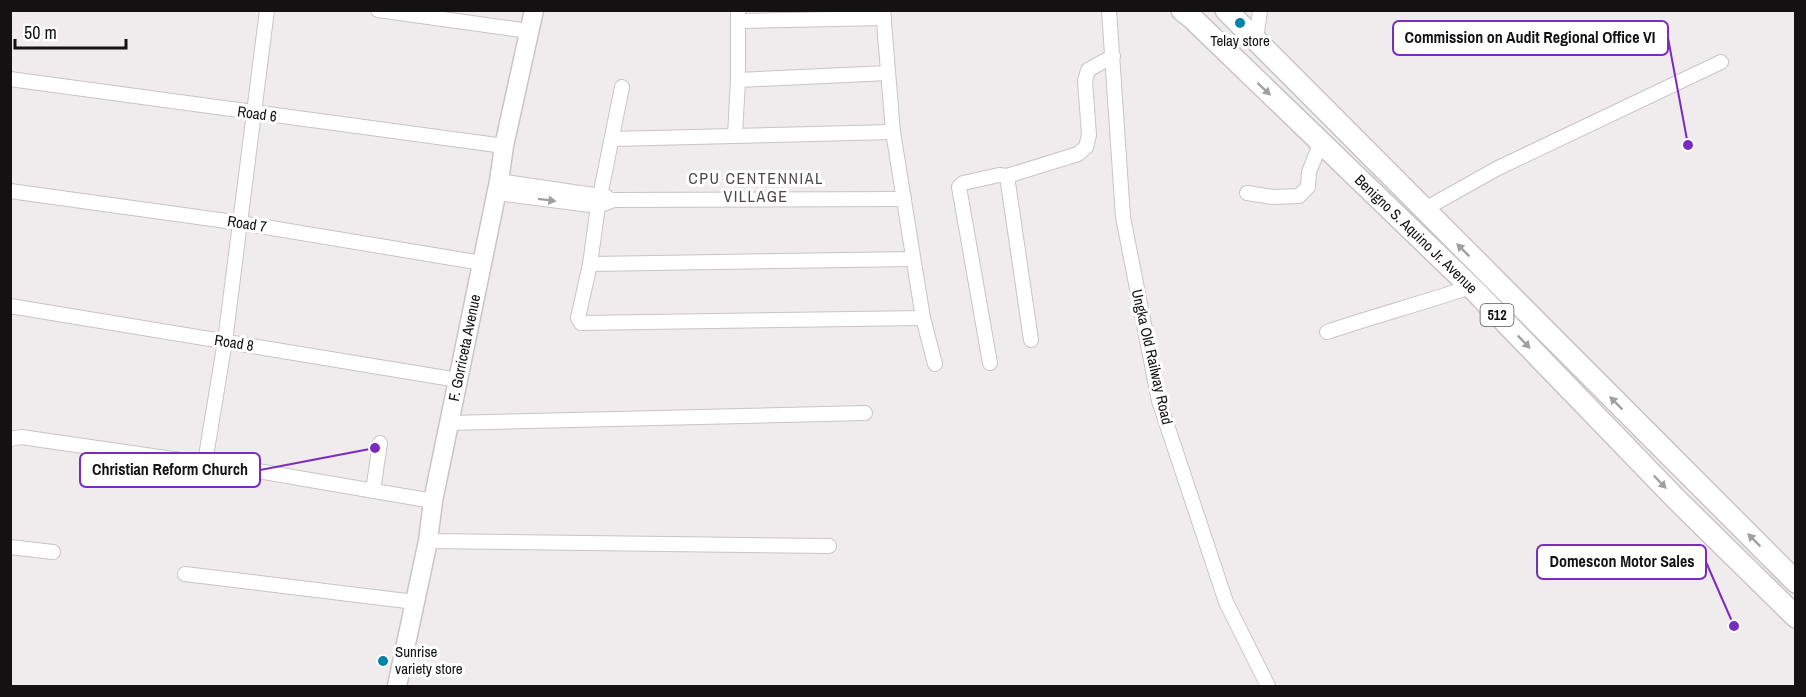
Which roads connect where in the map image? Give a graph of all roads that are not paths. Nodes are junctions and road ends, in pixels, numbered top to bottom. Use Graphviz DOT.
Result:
graph roads {
  1 [pos="267,10"];
  2 [pos="378,10"];
  3 [pos="534,10"];
  4 [pos="1109,10"];
  5 [pos="1182,10"];
  6 [pos="1226,10"];
  7 [pos="1260,10"];
  8 [pos="884,14"];
  9 [pos="739,16"];
  10 [pos="529,31"];
  11 [pos="1256,39"];
  12 [pos="1113,56"];
  13 [pos="1236,61"];
  14 [pos="1721,62"];
  15 [pos="888,73"];
  16 [pos="10,79"];
  17 [pos="738,80"];
  18 [pos="622,87"];
  19 [pos="255,114"];
  20 [pos="893,132"];
  21 [pos="735,135"];
  22 [pos="612,139"];
  23 [pos="1321,142"];
  24 [pos="504,146"];
  25 [pos="1007,176"];
  26 [pos="498,187"];
  27 [pos="10,191"];
  28 [pos="1247,193"];
  29 [pos="604,200"];
  30 [pos="904,200"];
  31 [pos="1423,210"];
  32 [pos="241,223"];
  33 [pos="913,259"];
  34 [pos="482,263"];
  35 [pos="590,264"];
  36 [pos="1491,278"];
  37 [pos="1473,290"];
  38 [pos="10,306"];
  39 [pos="923,318"];
  40 [pos="1327,332"];
  41 [pos="1031,340"];
  42 [pos="225,341"];
  43 [pos="990,363"];
  44 [pos="935,364"];
  45 [pos="458,380"];
  46 [pos="865,413"];
  47 [pos="449,423"];
  48 [pos="10,438"];
  49 [pos="380,443"];
  50 [pos="205,462"];
  51 [pos="373,491"];
  52 [pos="433,501"];
  53 [pos="428,541"];
  54 [pos="829,546"];
  55 [pos="10,547"];
  56 [pos="53,552"];
  57 [pos="185,574"];
  58 [pos="1796,582"];
  59 [pos="416,602"];
  60 [pos="1796,617"];
  61 [pos="397,687"];
  62 [pos="1268,687"];
  1 -- 19 [label="street"];
  2 -- 10 [label="street"];
  3 -- 10 [label="main road, F. Gorriceta Avenue"];
  4 -- 12 [label="street, Ungka Old Railway Road"];
  5 -- 13 [label="main road, Benigno S. Aquino Jr. Avenue / 512"];
  6 -- 11 [label="main road, Benigno S. Aquino Jr. Avenue / 512"];
  7 -- 11 [label="street"];
  8 -- 9 [label="street"];
  8 -- 15 [label="street"];
  9 -- 17 [label="street"];
  10 -- 24 [label="main road, F. Gorriceta Avenue"];
  11 -- 13 [label="main road"];
  11 -- 31 [label="main road, Benigno S. Aquino Jr. Avenue / 512"];
  12 -- 25 [label="street"];
  12 -- 62 [label="street, Ungka Old Railway Road"];
  13 -- 23 [label="main road, Benigno S. Aquino Jr. Avenue / 512, one-way"];
  14 -- 31 [label="street"];
  15 -- 17 [label="street"];
  15 -- 20 [label="street"];
  16 -- 19 [label="street, Road 6"];
  17 -- 21 [label="street"];
  18 -- 22 [label="street"];
  19 -- 24 [label="street, Road 6"];
  19 -- 32 [label="street"];
  20 -- 21 [label="street"];
  20 -- 30 [label="street"];
  21 -- 22 [label="street"];
  22 -- 29 [label="street"];
  23 -- 28 [label="street"];
  23 -- 37 [label="main road, Benigno S. Aquino Jr. Avenue / 512"];
  24 -- 26 [label="main road, F. Gorriceta Avenue"];
  25 -- 41 [label="street"];
  25 -- 43 [label="street"];
  26 -- 29 [label="street"];
  26 -- 34 [label="main road, F. Gorriceta Avenue"];
  27 -- 32 [label="street, Road 7"];
  29 -- 30 [label="street"];
  29 -- 35 [label="street"];
  30 -- 33 [label="street"];
  36 -- 31 [label="main road, Benigno S. Aquino Jr. Avenue / 512, one-way"];
  32 -- 34 [label="street, Road 7"];
  32 -- 42 [label="street"];
  33 -- 35 [label="street"];
  33 -- 39 [label="street"];
  34 -- 45 [label="main road, F. Gorriceta Avenue"];
  35 -- 39 [label="street"];
  36 -- 37 [label="main road"];
  58 -- 36 [label="main road, Benigno S. Aquino Jr. Avenue / 512, one-way"];
  37 -- 40 [label="street"];
  37 -- 60 [label="main road, Benigno S. Aquino Jr. Avenue / 512, one-way"];
  38 -- 42 [label="street, Road 8"];
  39 -- 44 [label="street"];
  42 -- 45 [label="street, Road 8"];
  42 -- 50 [label="street"];
  45 -- 47 [label="main road, F. Gorriceta Avenue"];
  46 -- 47 [label="street"];
  47 -- 52 [label="main road, F. Gorriceta Avenue"];
  48 -- 50 [label="street"];
  49 -- 51 [label="street"];
  50 -- 51 [label="street"];
  51 -- 52 [label="street"];
  52 -- 53 [label="main road, F. Gorriceta Avenue"];
  53 -- 54 [label="street"];
  53 -- 59 [label="main road, F. Gorriceta Avenue"];
  55 -- 56 [label="street"];
  57 -- 59 [label="street"];
  59 -- 61 [label="main road, F. Gorriceta Avenue"];
}
